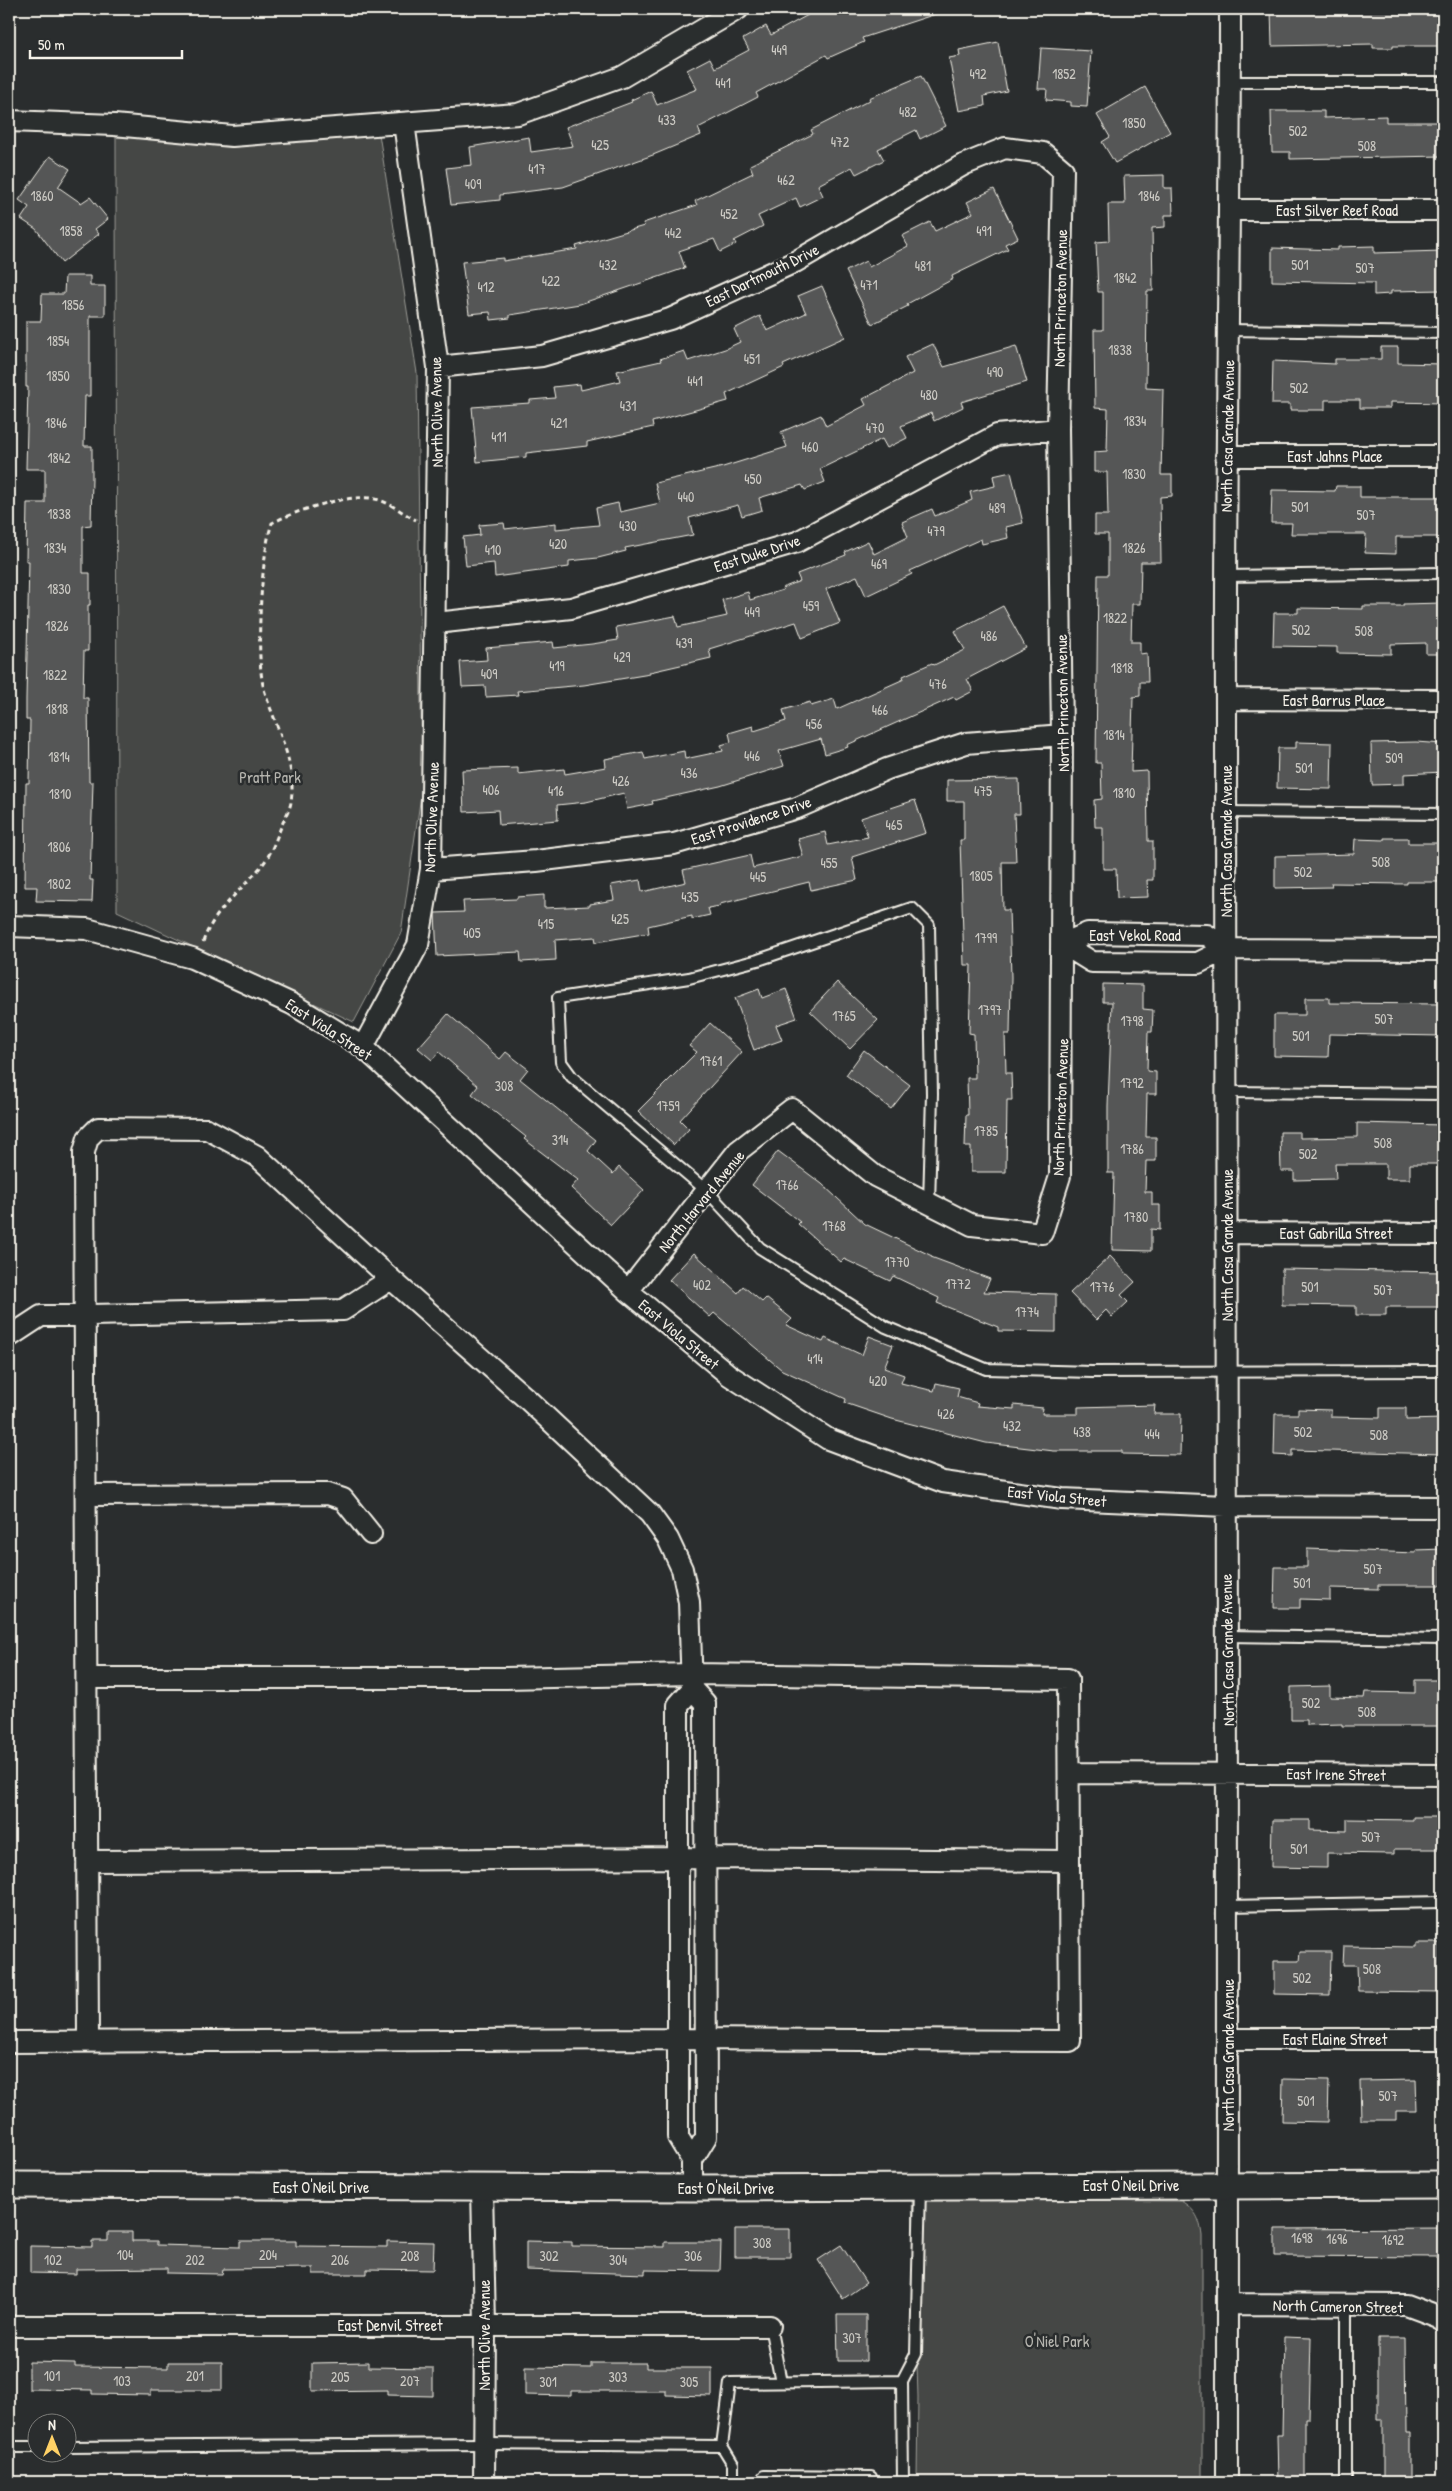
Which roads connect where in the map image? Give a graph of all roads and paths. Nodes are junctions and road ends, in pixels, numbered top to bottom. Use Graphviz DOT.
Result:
graph roads {
  1 [pos="738,9"];
  2 [pos="1230,9"];
  3 [pos="1230,82"];
  4 [pos="1443,82"];
  5 [pos="9,121"];
  6 [pos="404,123"];
  7 [pos="1063,170"];
  8 [pos="1230,210"];
  9 [pos="1443,210"];
  10 [pos="1228,330"];
  11 [pos="1443,333"];
  12 [pos="438,367"];
  13 [pos="1058,429"];
  14 [pos="1226,456"];
  15 [pos="1443,456"];
  16 [pos="437,531"];
  17 [pos="1443,573"];
  18 [pos="1226,576"];
  19 [pos="436,623"];
  20 [pos="1226,700"];
  21 [pos="1443,700"];
  22 [pos="1062,735"];
  23 [pos="1226,812"];
  24 [pos="1443,814"];
  25 [pos="431,869"];
  26 [pos="9,926"];
  27 [pos="1063,944"];
  28 [pos="1226,949"];
  29 [pos="1443,950"];
  30 [pos="198,960"];
  31 [pos="363,1047"];
  32 [pos="1227,1092"];
  33 [pos="1443,1094"];
  34 [pos="707,1191"];
  35 [pos="929,1204"];
  36 [pos="1042,1233"];
  37 [pos="1228,1233"];
  38 [pos="1443,1234"];
  39 [pos="391,1279"];
  40 [pos="628,1292"];
  41 [pos="86,1315"];
  42 [pos="9,1337"];
  43 [pos="1443,1371"];
  44 [pos="1227,1372"];
  45 [pos="87,1495"];
  46 [pos="1226,1506"];
  47 [pos="1443,1507"];
  48 [pos="371,1534"];
  49 [pos="1227,1636"];
  50 [pos="1443,1639"];
  51 [pos="88,1678"];
  52 [pos="691,1681"];
  53 [pos="1228,1772"];
  54 [pos="1069,1773"];
  55 [pos="1443,1775"];
  56 [pos="678,1858"];
  57 [pos="706,1858"];
  58 [pos="87,1862"];
  59 [pos="1069,1862"];
  60 [pos="1443,1902"];
  61 [pos="1228,1906"];
  62 [pos="678,2039"];
  63 [pos="705,2039"];
  64 [pos="1228,2039"];
  65 [pos="1443,2040"];
  66 [pos="88,2041"];
  67 [pos="9,2042"];
  68 [pos="678,2105"];
  69 [pos="705,2105"];
  70 [pos="692,2160"];
  71 [pos="9,2185"];
  72 [pos="1227,2185"];
  73 [pos="1443,2185"];
  74 [pos="920,2186"];
  75 [pos="482,2188"];
  76 [pos="692,2188"];
  77 [pos="1227,2304"];
  78 [pos="1346,2305"];
  79 [pos="1443,2322"];
  80 [pos="485,2325"];
  81 [pos="9,2326"];
  82 [pos="770,2326"];
  83 [pos="902,2381"];
  84 [pos="781,2382"];
  85 [pos="484,2444"];
  86 [pos="722,2446"];
  87 [pos="9,2447"];
  88 [pos="28,2447"];
  89 [pos="78,2447"];
  90 [pos="484,2482"];
  91 [pos="733,2482"];
  92 [pos="763,2482"];
  93 [pos="871,2482"];
  94 [pos="903,2482"];
  95 [pos="1227,2482"];
  96 [pos="1346,2482"];
  1 -- 6 [label="street"];
  2 -- 3 [label="street, North Casa Grande Avenue"];
  3 -- 4 [label="lane"];
  3 -- 8 [label="street, North Casa Grande Avenue"];
  5 -- 6 [label="street"];
  6 -- 12 [label="street, North Olive Avenue"];
  7 -- 12 [label="street, East Dartmouth Drive"];
  7 -- 13 [label="street, North Princeton Avenue"];
  8 -- 9 [label="street, East Silver Reef Road"];
  8 -- 10 [label="street, North Casa Grande Avenue"];
  10 -- 11 [label="lane"];
  10 -- 14 [label="street, North Casa Grande Avenue"];
  12 -- 16 [label="street, North Olive Avenue"];
  13 -- 19 [label="street, East Duke Drive"];
  13 -- 22 [label="street, North Princeton Avenue"];
  14 -- 15 [label="street, East Jahns Place"];
  14 -- 18 [label="street, North Casa Grande Avenue"];
  16 -- 19 [label="street, North Olive Avenue"];
  16 -- 30 [label="path"];
  17 -- 18 [label="lane"];
  18 -- 20 [label="street, North Casa Grande Avenue"];
  19 -- 25 [label="street, North Olive Avenue"];
  20 -- 21 [label="street, East Barrus Place"];
  20 -- 23 [label="street, North Casa Grande Avenue"];
  22 -- 25 [label="street, East Providence Drive"];
  22 -- 27 [label="street, North Princeton Avenue"];
  23 -- 24 [label="lane"];
  23 -- 28 [label="street, North Casa Grande Avenue"];
  25 -- 31 [label="street, North Olive Avenue"];
  26 -- 30 [label="street, East Viola Street"];
  27 -- 28 [label="street, East Vekol Road"];
  27 -- 28 [label="street, East Vekol Road"];
  27 -- 36 [label="street, North Princeton Avenue"];
  28 -- 29 [label="street, East Vekol Road"];
  28 -- 32 [label="street, North Casa Grande Avenue"];
  30 -- 31 [label="street, East Viola Street"];
  31 -- 40 [label="street, East Viola Street"];
  32 -- 33 [label="lane"];
  32 -- 37 [label="street, North Casa Grande Avenue"];
  34 -- 35 [label="street, North Harvard Avenue"];
  34 -- 35 [label="lane"];
  34 -- 40 [label="street, North Harvard Avenue"];
  34 -- 44 [label="lane"];
  35 -- 36 [label="street, North Harvard Avenue"];
  37 -- 38 [label="street, East Gabrilla Street"];
  37 -- 44 [label="street, North Casa Grande Avenue"];
  39 -- 41 [label="street"];
  39 -- 41 [label="street"];
  39 -- 52 [label="street"];
  40 -- 46 [label="street, East Viola Street"];
  41 -- 42 [label="street"];
  41 -- 45 [label="street"];
  43 -- 44 [label="lane"];
  44 -- 46 [label="street, North Casa Grande Avenue"];
  45 -- 48 [label="street"];
  45 -- 51 [label="street"];
  46 -- 47 [label="street, East Viola Street"];
  46 -- 49 [label="street, North Casa Grande Avenue"];
  49 -- 50 [label="lane"];
  49 -- 53 [label="street, North Casa Grande Avenue"];
  51 -- 52 [label="street"];
  51 -- 58 [label="street"];
  52 -- 54 [label="street"];
  52 -- 56 [label="street"];
  52 -- 57 [label="street"];
  53 -- 54 [label="street, East Irene Street"];
  53 -- 55 [label="street, East Irene Street"];
  53 -- 61 [label="street, North Casa Grande Avenue"];
  54 -- 59 [label="street"];
  56 -- 57 [label="street"];
  56 -- 58 [label="street"];
  56 -- 62 [label="street"];
  57 -- 59 [label="street"];
  57 -- 63 [label="street"];
  58 -- 66 [label="street"];
  59 -- 63 [label="street"];
  60 -- 61 [label="lane"];
  61 -- 64 [label="street, North Casa Grande Avenue"];
  62 -- 63 [label="street"];
  62 -- 66 [label="street"];
  62 -- 68 [label="street"];
  63 -- 69 [label="street"];
  64 -- 65 [label="street, East Elaine Street"];
  64 -- 72 [label="street, North Casa Grande Avenue"];
  66 -- 67 [label="street"];
  68 -- 69 [label="street"];
  68 -- 70 [label="street"];
  69 -- 70 [label="street"];
  70 -- 76 [label="street"];
  71 -- 75 [label="street, East O'Neil Drive"];
  72 -- 73 [label="street, East O'Neil Drive"];
  72 -- 74 [label="street, East O'Neil Drive"];
  72 -- 77 [label="street, North Casa Grande Avenue"];
  74 -- 76 [label="street, East O'Neil Drive"];
  74 -- 83 [label="lane"];
  75 -- 76 [label="street, East O'Neil Drive"];
  75 -- 80 [label="street, North Olive Avenue"];
  77 -- 78 [label="street, North Cameron Street"];
  77 -- 95 [label="street, North Casa Grande Avenue"];
  78 -- 79 [label="street, North Cameron Street"];
  78 -- 96 [label="lane"];
  80 -- 81 [label="street, East Denvil Street"];
  80 -- 82 [label="street, East Denvil Street"];
  80 -- 85 [label="street, North Olive Avenue"];
  82 -- 84 [label="lane"];
  83 -- 84 [label="lane"];
  83 -- 94 [label="lane"];
  84 -- 86 [label="lane"];
  85 -- 86 [label="lane"];
  85 -- 89 [label="lane"];
  85 -- 90 [label="street, North Olive Avenue"];
  86 -- 91 [label="lane"];
  87 -- 88 [label="lane"];
  92 -- 93 [label="lane"];
}
